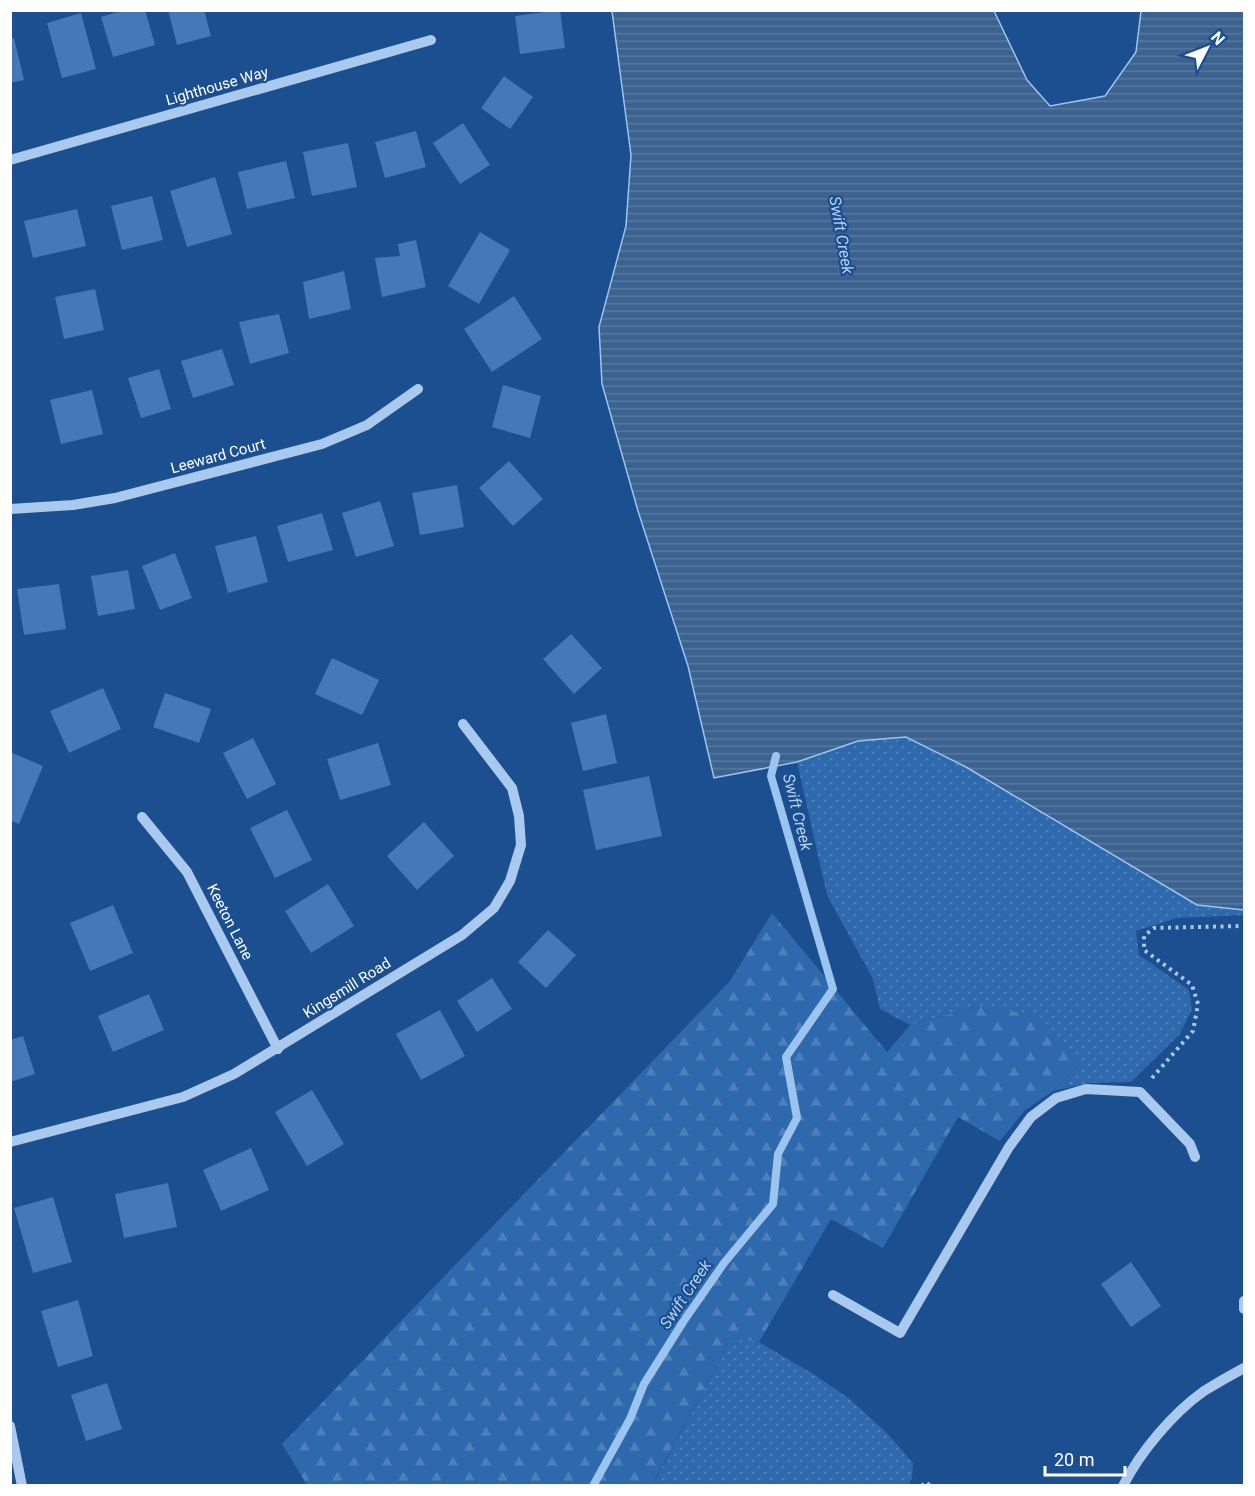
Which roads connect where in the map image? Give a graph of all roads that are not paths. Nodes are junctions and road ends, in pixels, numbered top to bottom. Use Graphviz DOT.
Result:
graph roads {
  1 [pos="431,40"];
  2 [pos="10,160"];
  3 [pos="418,388"];
  4 [pos="10,509"];
  5 [pos="463,724"];
  6 [pos="142,817"];
  7 [pos="278,1049"];
  8 [pos="10,1142"];
  9 [pos="1195,1157"];
  10 [pos="833,1295"];
  11 [pos="1245,1301"];
  12 [pos="1245,1309"];
  13 [pos="1245,1368"];
  14 [pos="10,1426"];
  15 [pos="22,1485"];
  16 [pos="1122,1485"];
  1 -- 2 [label="street, Lighthouse Way"];
  3 -- 4 [label="street, Leeward Court"];
  5 -- 7 [label="street, Kingsmill Road"];
  6 -- 7 [label="street, Keeton Lane"];
  7 -- 8 [label="street, Kingsmill Road"];
  9 -- 10 [label="street"];
  11 -- 12 [label="street"];
  13 -- 16 [label="street"];
  14 -- 15 [label="street"];
}
